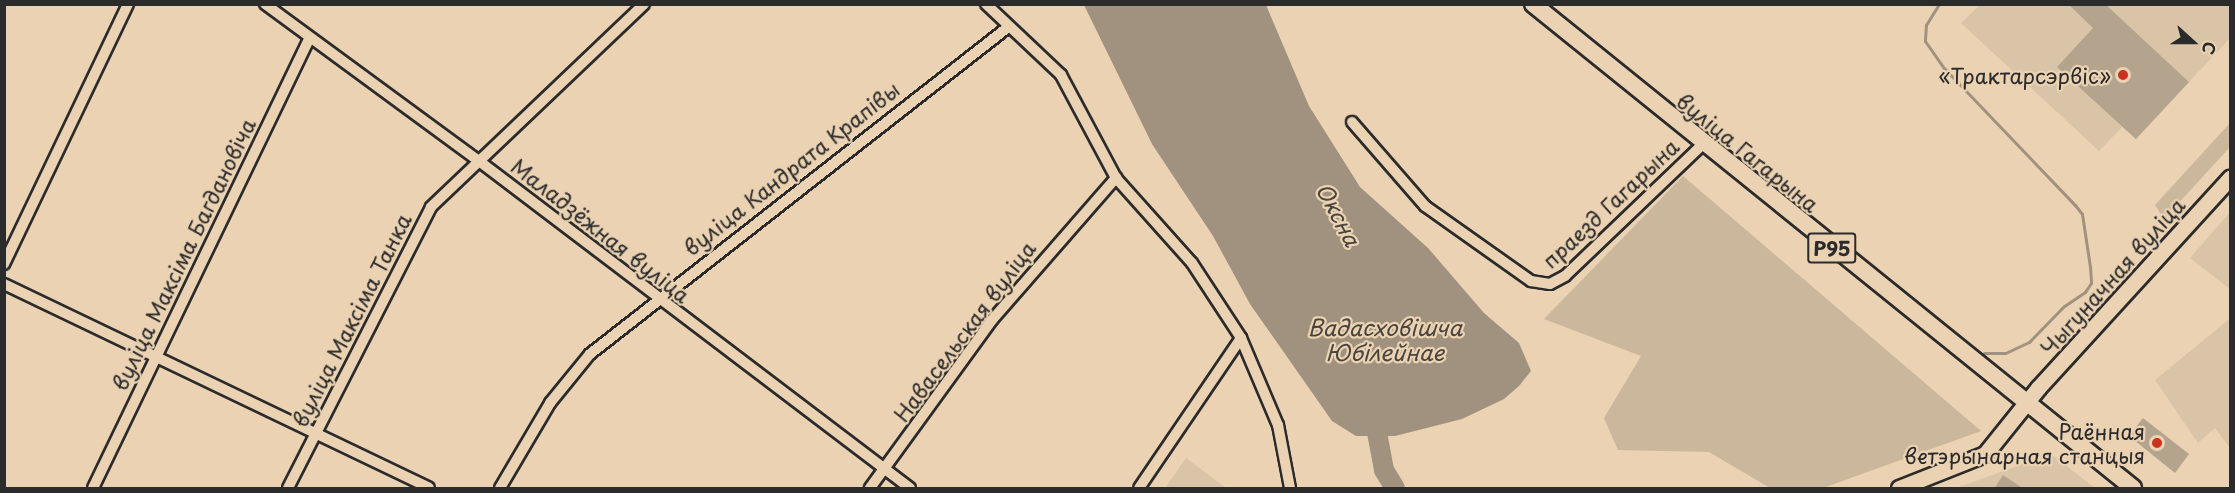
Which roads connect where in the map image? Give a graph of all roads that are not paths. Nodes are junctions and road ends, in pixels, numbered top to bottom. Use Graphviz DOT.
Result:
graph roads {
  1 [pos="128,4"];
  2 [pos="265,4"];
  3 [pos="644,4"];
  4 [pos="986,4"];
  5 [pos="1533,4"];
  6 [pos="1007,28"];
  7 [pos="310,38"];
  8 [pos="1352,122"];
  9 [pos="1702,145"];
  10 [pos="479,161"];
  11 [pos="1116,178"];
  12 [pos="2230,178"];
  13 [pos="4,264"];
  14 [pos="4,285"];
  15 [pos="657,299"];
  16 [pos="1241,338"];
  17 [pos="154,357"];
  18 [pos="2026,404"];
  19 [pos="315,433"];
  20 [pos="884,469"];
  21 [pos="93,489"];
  22 [pos="288,489"];
  23 [pos="429,489"];
  24 [pos="500,489"];
  25 [pos="870,489"];
  26 [pos="910,489"];
  27 [pos="1139,489"];
  28 [pos="1290,489"];
  29 [pos="1899,489"];
  30 [pos="2133,489"];
  1 -- 13 [label="street"];
  2 -- 7 [label="street, Маладзёжная вуліца"];
  3 -- 10 [label="street, вуліца Максіма Танка"];
  4 -- 6 [label="street"];
  5 -- 9 [label="main road, вуліца Гагарына / Р95"];
  6 -- 11 [label="street"];
  6 -- 15 [label="street, вуліца Кандрата Крапівы"];
  7 -- 10 [label="street, Маладзёжная вуліца"];
  7 -- 17 [label="street, вуліца Максіма Багдановіча"];
  8 -- 9 [label="street, праезд Гагарына"];
  9 -- 18 [label="main road, вуліца Гагарына / Р95"];
  10 -- 15 [label="street, Маладзёжная вуліца"];
  10 -- 19 [label="street, вуліца Максіма Танка"];
  11 -- 16 [label="street"];
  11 -- 20 [label="street, Навасельская вуліца"];
  12 -- 18 [label="street, Чыгуначная вуліца"];
  14 -- 17 [label="street"];
  15 -- 20 [label="street, Маладзёжная вуліца"];
  15 -- 24 [label="street, вуліца Кандрата Крапівы"];
  16 -- 27 [label="street"];
  16 -- 28 [label="street"];
  17 -- 19 [label="street"];
  17 -- 21 [label="street, вуліца Максіма Багдановіча"];
  18 -- 29 [label="street, Чыгуначная вуліца"];
  18 -- 30 [label="main road, вуліца Гагарына / Р95"];
  19 -- 22 [label="street, вуліца Максіма Танка"];
  19 -- 23 [label="street"];
  20 -- 25 [label="street, Навасельская вуліца"];
  20 -- 26 [label="street, Маладзёжная вуліца"];
}
